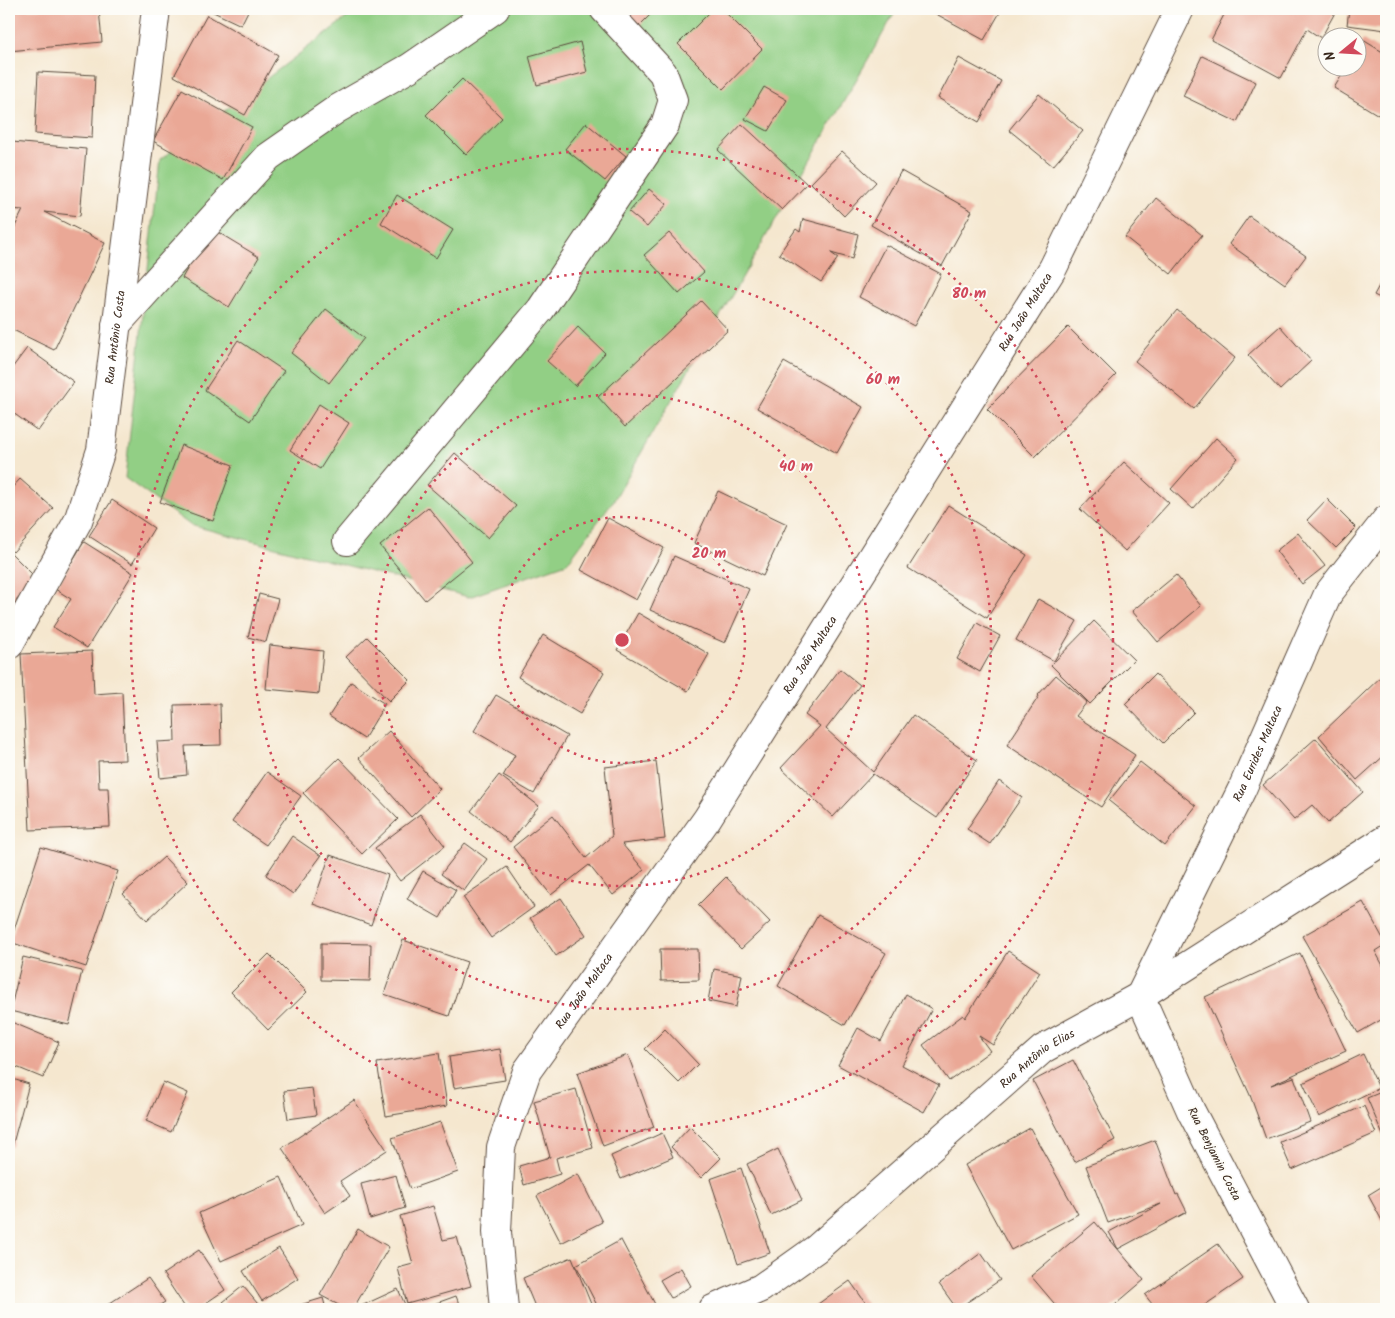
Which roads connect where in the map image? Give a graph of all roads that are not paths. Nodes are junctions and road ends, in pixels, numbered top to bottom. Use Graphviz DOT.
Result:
graph roads {
  1 [pos="156,9"];
  2 [pos="495,9"];
  3 [pos="604,9"];
  4 [pos="1180,9"];
  5 [pos="116,325"];
  6 [pos="1386,520"];
  7 [pos="347,541"];
  8 [pos="9,645"];
  9 [pos="1386,839"];
  10 [pos="1140,996"];
  11 [pos="504,1309"];
  12 [pos="713,1309"];
  13 [pos="1295,1309"];
  1 -- 5 [label="street, Rua Antônio Costa"];
  2 -- 5 [label="street"];
  3 -- 7 [label="street"];
  4 -- 11 [label="street, Rua João Maltaca"];
  5 -- 8 [label="street, Rua Antônio Costa"];
  6 -- 10 [label="street, Rua Eurides Maltaca"];
  9 -- 10 [label="street, Rua Antônio Elias"];
  10 -- 12 [label="street, Rua Antônio Elias"];
  10 -- 13 [label="street, Rua Benjamin Costa"];
}
